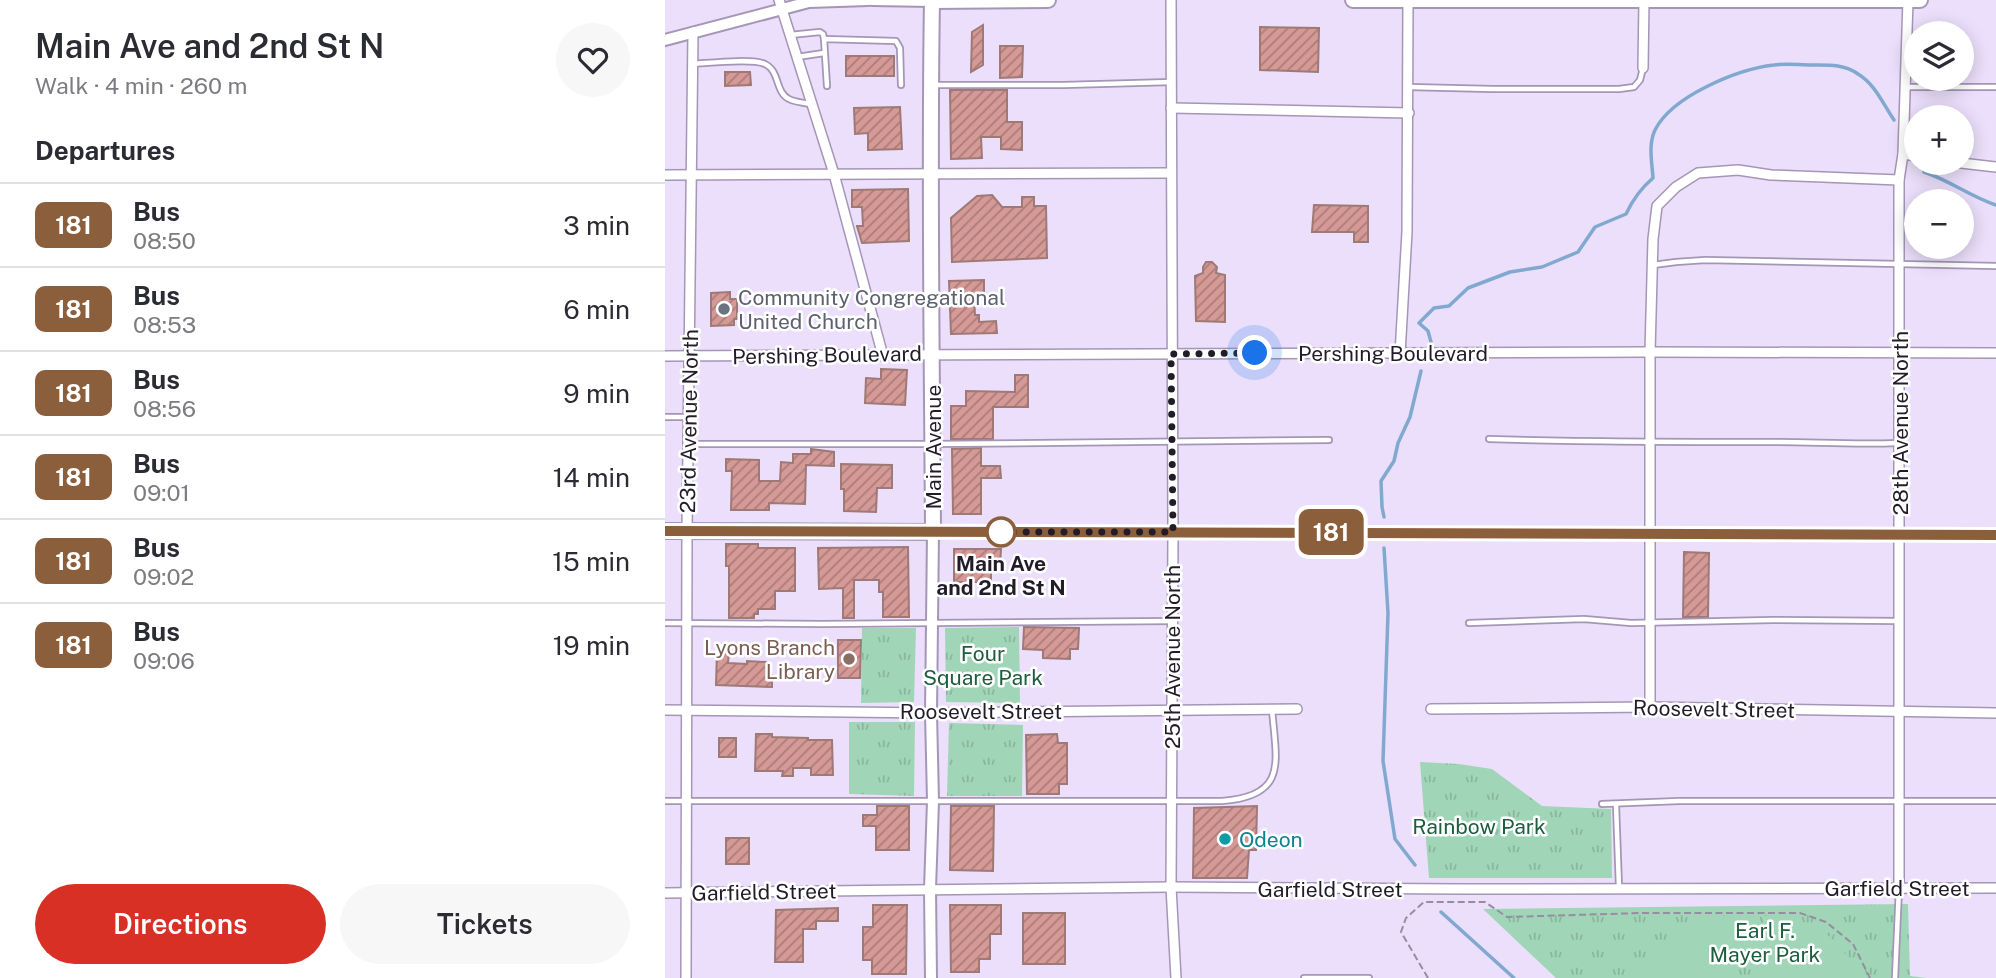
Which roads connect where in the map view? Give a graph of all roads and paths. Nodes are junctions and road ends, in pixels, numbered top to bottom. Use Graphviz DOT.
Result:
graph roads {
  1 [pos="870,0"];
  2 [pos="1048,0"];
  3 [pos="1171,0"];
  4 [pos="1353,0"];
  5 [pos="1408,0"];
  6 [pos="1644,0"];
  7 [pos="1908,0"];
  8 [pos="1920,0"];
  9 [pos="932,1"];
  10 [pos="780,4"];
  11 [pos="1907,21"];
  12 [pos="693,32"];
  13 [pos="790,35"];
  14 [pos="824,39"];
  15 [pos="665,40"];
  16 [pos="824,53"];
  17 [pos="797,57"];
  18 [pos="693,64"];
  19 [pos="1643,68"];
  20 [pos="1172,82"];
  21 [pos="901,85"];
  22 [pos="931,85"];
  23 [pos="827,86"];
  24 [pos="1409,87"];
  25 [pos="1974,87"];
  26 [pos="1996,87"];
  27 [pos="1905,91"];
  28 [pos="812,105"];
  29 [pos="1171,108"];
  30 [pos="1409,113"];
  31 [pos="1903,154"];
  32 [pos="1974,164"];
  33 [pos="1996,167"];
  34 [pos="1170,173"];
  35 [pos="834,174"];
  36 [pos="930,174"];
  37 [pos="665,175"];
  38 [pos="691,176"];
  39 [pos="1899,180"];
  40 [pos="1900,263"];
  41 [pos="1652,265"];
  42 [pos="1996,266"];
  43 [pos="1650,352"];
  44 [pos="1900,352"];
  45 [pos="933,354"];
  46 [pos="1171,354"];
  47 [pos="1401,354"];
  48 [pos="1996,354"];
  49 [pos="665,356"];
  50 [pos="690,356"];
  51 [pos="883,356"];
  52 [pos="665,417"];
  53 [pos="689,417"];
  54 [pos="1489,439"];
  55 [pos="1329,440"];
  56 [pos="1173,442"];
  57 [pos="1650,442"];
  58 [pos="1901,443"];
  59 [pos="689,444"];
  60 [pos="932,444"];
  61 [pos="665,531"];
  62 [pos="687,531"];
  63 [pos="933,532"];
  64 [pos="1173,532"];
  65 [pos="1901,534"];
  66 [pos="1649,535"];
  67 [pos="1996,535"];
  68 [pos="1172,621"];
  69 [pos="1900,621"];
  70 [pos="1649,622"];
  71 [pos="688,623"];
  72 [pos="932,623"];
  73 [pos="1469,623"];
  74 [pos="665,624"];
  75 [pos="1650,707"];
  76 [pos="688,709"];
  77 [pos="1172,709"];
  78 [pos="1272,709"];
  79 [pos="1297,709"];
  80 [pos="1431,709"];
  81 [pos="665,710"];
  82 [pos="1900,712"];
  83 [pos="932,713"];
  84 [pos="1996,713"];
  85 [pos="665,801"];
  86 [pos="933,801"];
  87 [pos="1171,801"];
  88 [pos="1900,801"];
  89 [pos="1996,801"];
  90 [pos="688,802"];
  91 [pos="1602,804"];
  92 [pos="1616,804"];
  93 [pos="1171,887"];
  94 [pos="1619,888"];
  95 [pos="1899,888"];
  96 [pos="1996,888"];
  97 [pos="930,889"];
  98 [pos="665,892"];
  99 [pos="686,893"];
  100 [pos="686,978"];
  101 [pos="931,978"];
  102 [pos="1176,978"];
  103 [pos="1304,978"];
  104 [pos="1369,978"];
  105 [pos="1428,978"];
  106 [pos="1870,978"];
  107 [pos="1895,978"];
  1 -- 9 [label="street"];
  1 -- 10 [label="street"];
  2 -- 9 [label="main road"];
  3 -- 20 [label="street, 25th Avenue North"];
  4 -- 5 [label="main road"];
  5 -- 6 [label="main road"];
  5 -- 24 [label="street"];
  6 -- 7 [label="main road"];
  6 -- 19 [label="street"];
  7 -- 8 [label="main road"];
  7 -- 11 [label="street, 28th Avenue North"];
  9 -- 22 [label="main road, Main Avenue"];
  10 -- 12 [label="street"];
  10 -- 13 [label="street"];
  12 -- 15 [label="street"];
  12 -- 18 [label="street, 23rd Avenue North"];
  13 -- 14 [label="lane"];
  13 -- 17 [label="street"];
  14 -- 16 [label="lane"];
  14 -- 21 [label="lane"];
  16 -- 17 [label="lane"];
  16 -- 23 [label="lane"];
  17 -- 28 [label="street"];
  18 -- 28 [label="lane"];
  18 -- 38 [label="street, 23rd Avenue North"];
  19 -- 24 [label="lane"];
  20 -- 22 [label="lane"];
  20 -- 29 [label="street, 25th Avenue North"];
  22 -- 36 [label="main road, Main Avenue"];
  24 -- 30 [label="street"];
  25 -- 26 [label="lane"];
  27 -- 31 [label="street, 28th Avenue North"];
  28 -- 35 [label="street"];
  29 -- 30 [label="street"];
  29 -- 34 [label="street, 25th Avenue North"];
  30 -- 47 [label="street"];
  31 -- 39 [label="street, 28th Avenue North"];
  32 -- 33 [label="street"];
  34 -- 36 [label="street"];
  34 -- 46 [label="street, 25th Avenue North"];
  35 -- 36 [label="street"];
  35 -- 38 [label="street"];
  35 -- 51 [label="street"];
  36 -- 45 [label="main road, Main Avenue"];
  37 -- 38 [label="street"];
  38 -- 50 [label="street, 23rd Avenue North"];
  39 -- 40 [label="street, 28th Avenue North"];
  39 -- 41 [label="street"];
  40 -- 41 [label="lane"];
  40 -- 42 [label="lane"];
  40 -- 44 [label="street, 28th Avenue North"];
  41 -- 43 [label="street"];
  43 -- 44 [label="street, Pershing Boulevard"];
  43 -- 47 [label="street, Pershing Boulevard"];
  43 -- 57 [label="street"];
  44 -- 48 [label="street, Pershing Boulevard"];
  44 -- 58 [label="street, 28th Avenue North"];
  45 -- 46 [label="street, Pershing Boulevard"];
  45 -- 51 [label="street, Pershing Boulevard"];
  45 -- 60 [label="main road, Main Avenue"];
  46 -- 47 [label="street, Pershing Boulevard"];
  46 -- 56 [label="street, 25th Avenue North"];
  49 -- 50 [label="street, Pershing Boulevard"];
  50 -- 51 [label="street, Pershing Boulevard"];
  50 -- 53 [label="street, 23rd Avenue North"];
  52 -- 53 [label="lane"];
  53 -- 59 [label="street, 23rd Avenue North"];
  54 -- 57 [label="lane"];
  55 -- 56 [label="lane"];
  56 -- 60 [label="lane"];
  56 -- 64 [label="street, 25th Avenue North"];
  57 -- 58 [label="lane"];
  57 -- 66 [label="street"];
  58 -- 65 [label="street, 28th Avenue North"];
  59 -- 60 [label="lane"];
  59 -- 62 [label="street, 23rd Avenue North"];
  60 -- 63 [label="main road, Main Avenue"];
  61 -- 62 [label="main road"];
  62 -- 63 [label="main road"];
  62 -- 71 [label="street, 23rd Avenue North"];
  63 -- 64 [label="street"];
  63 -- 72 [label="street, Main Avenue"];
  64 -- 66 [label="street"];
  64 -- 68 [label="street, 25th Avenue North"];
  65 -- 66 [label="street"];
  65 -- 67 [label="street"];
  65 -- 69 [label="street, 28th Avenue North"];
  66 -- 70 [label="street"];
  68 -- 72 [label="lane"];
  68 -- 77 [label="street, 25th Avenue North"];
  69 -- 70 [label="lane"];
  69 -- 82 [label="street, 28th Avenue North"];
  70 -- 73 [label="lane"];
  70 -- 75 [label="street"];
  71 -- 72 [label="lane"];
  71 -- 74 [label="lane"];
  71 -- 76 [label="street, 23rd Avenue North"];
  72 -- 83 [label="street, Main Avenue"];
  75 -- 80 [label="street, Roosevelt Street"];
  75 -- 82 [label="street, Roosevelt Street"];
  76 -- 81 [label="street, Roosevelt Street"];
  76 -- 83 [label="street, Roosevelt Street"];
  76 -- 90 [label="street, 23rd Avenue North"];
  77 -- 78 [label="street, Roosevelt Street"];
  77 -- 83 [label="street, Roosevelt Street"];
  77 -- 87 [label="street, 25th Avenue North"];
  78 -- 79 [label="street, Roosevelt Street"];
  78 -- 87 [label="lane"];
  82 -- 84 [label="street, Roosevelt Street"];
  82 -- 88 [label="street, 28th Avenue North"];
  83 -- 86 [label="street, Main Avenue"];
  85 -- 90 [label="lane"];
  86 -- 87 [label="lane"];
  86 -- 90 [label="lane"];
  86 -- 97 [label="street, Main Avenue"];
  87 -- 93 [label="street, 25th Avenue North"];
  88 -- 89 [label="lane"];
  88 -- 92 [label="lane"];
  88 -- 95 [label="street, 28th Avenue North"];
  90 -- 99 [label="street, 23rd Avenue North"];
  91 -- 92 [label="lane"];
  92 -- 94 [label="lane"];
  93 -- 94 [label="street, Garfield Street"];
  93 -- 97 [label="street, Garfield Street"];
  93 -- 102 [label="street, 25th Avenue North"];
  94 -- 95 [label="street, Garfield Street"];
  95 -- 96 [label="street, Garfield Street"];
  95 -- 107 [label="lane"];
  97 -- 99 [label="street, Garfield Street"];
  97 -- 101 [label="street, Main Avenue"];
  98 -- 99 [label="street, Garfield Street"];
  99 -- 100 [label="street, 23rd Avenue North"];
  103 -- 104 [label="lane"];
  105 -- 106 [label="path"];
}
